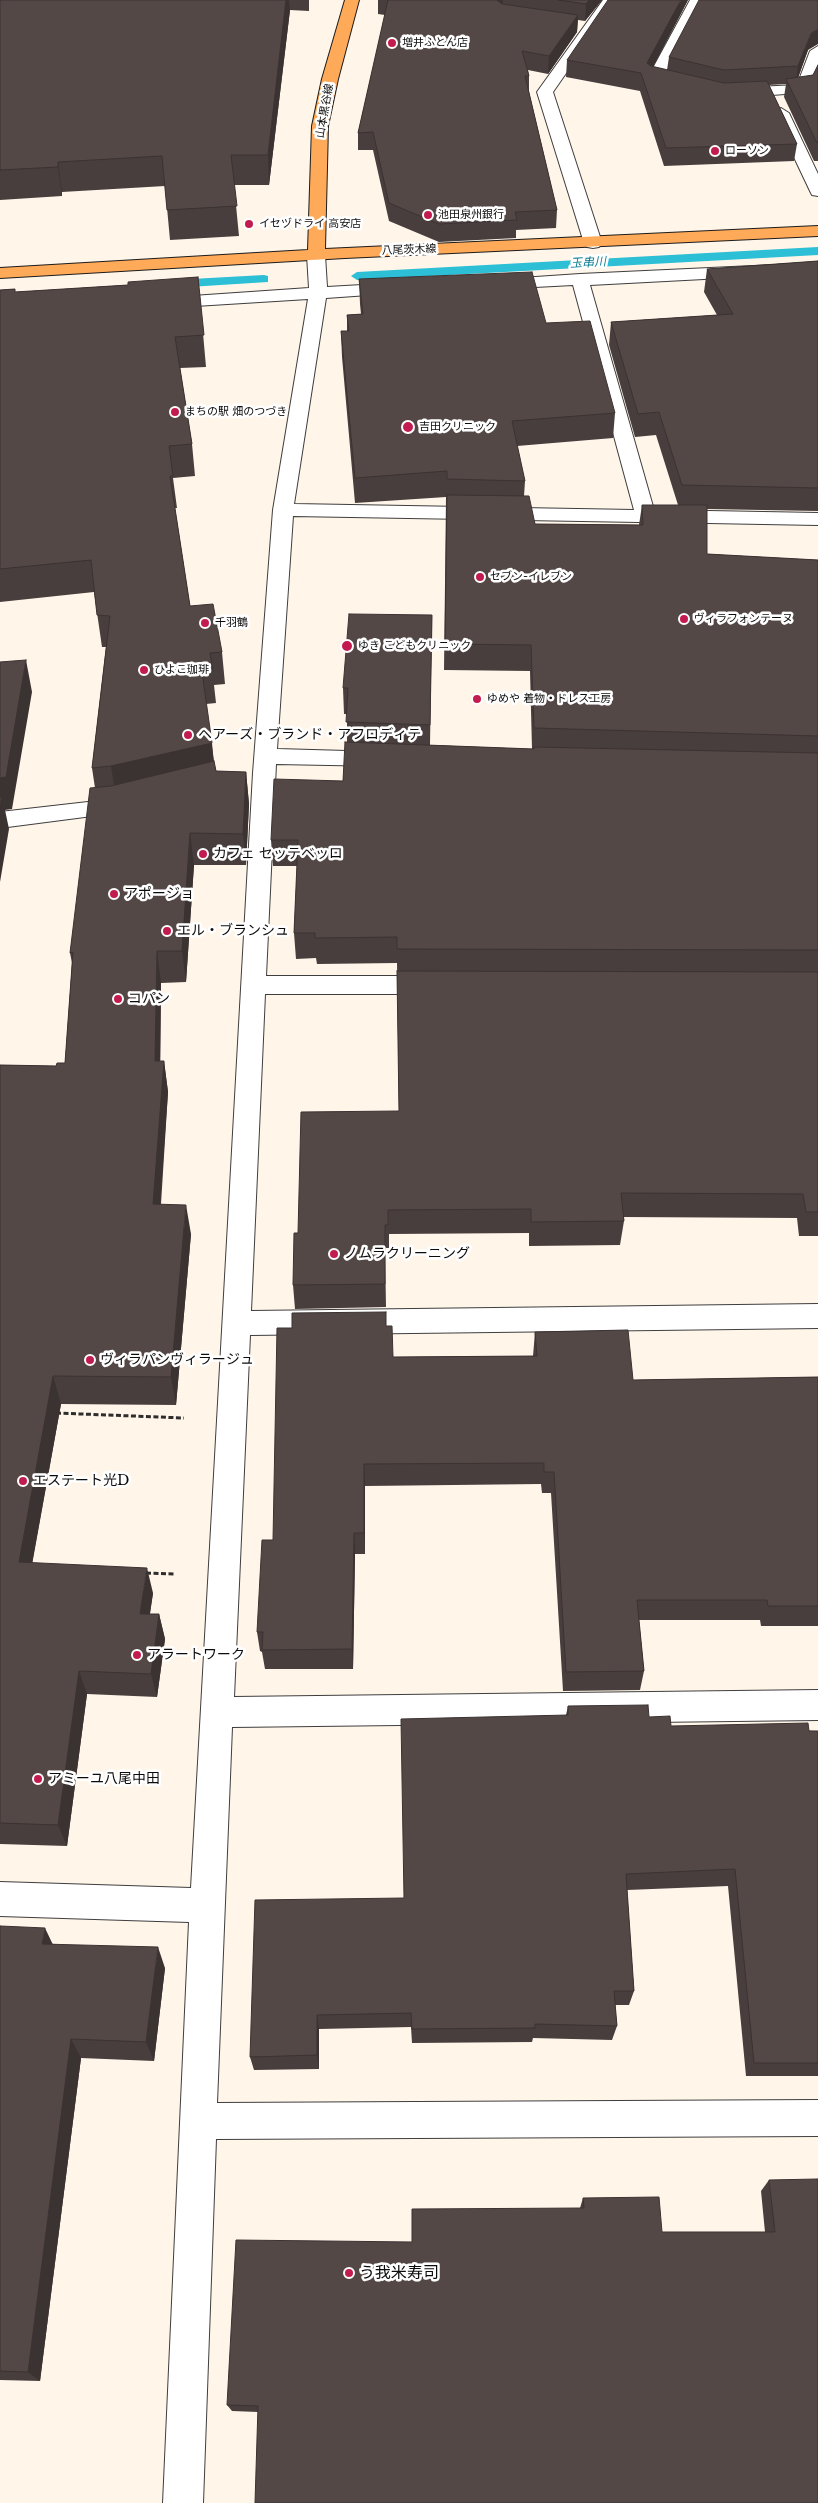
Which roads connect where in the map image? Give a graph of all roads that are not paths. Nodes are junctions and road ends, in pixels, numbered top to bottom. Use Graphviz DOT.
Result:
graph roads {
  1 [pos="352,0"];
  2 [pos="610,0"];
  3 [pos="697,0"];
  4 [pos="571,25"];
  5 [pos="590,28"];
  6 [pos="818,51"];
  7 [pos="693,88"];
  8 [pos="771,91"];
  9 [pos="722,94"];
  10 [pos="818,191"];
  11 [pos="818,231"];
  12 [pos="593,243"];
  13 [pos="316,255"];
  14 [pos="817,270"];
  15 [pos="0,273"];
  16 [pos="580,280"];
  17 [pos="483,284"];
  18 [pos="415,288"];
  19 [pos="318,292"];
  20 [pos="149,304"];
  21 [pos="283,510"];
  22 [pos="646,518"];
  23 [pos="818,519"];
  24 [pos="404,760"];
  25 [pos="259,769"];
  26 [pos="144,801"];
  27 [pos="0,820"];
  28 [pos="254,985"];
  29 [pos="462,986"];
  30 [pos="818,1316"];
  31 [pos="236,1323"];
  32 [pos="818,1705"];
  33 [pos="217,1712"];
  34 [pos="0,1899"];
  35 [pos="207,1906"];
  36 [pos="818,2118"];
  37 [pos="197,2121"];
  38 [pos="183,2503"];
  1 -- 13 [label="main road, 山本黒谷線"];
  2 -- 5 [label="street"];
  3 -- 7 [label="street"];
  4 -- 5 [label="street"];
  5 -- 12 [label="street"];
  6 -- 8 [label="street"];
  8 -- 9 [label="street"];
  8 -- 10 [label="street"];
  11 -- 12 [label="main road, 八尾茨木線"];
  12 -- 13 [label="main road, 八尾茨木線"];
  13 -- 15 [label="main road, 八尾茨木線"];
  13 -- 19 [label="street"];
  14 -- 16 [label="street"];
  16 -- 17 [label="street"];
  16 -- 22 [label="street"];
  18 -- 19 [label="street"];
  19 -- 20 [label="street"];
  19 -- 21 [label="street"];
  21 -- 22 [label="street"];
  21 -- 25 [label="street"];
  22 -- 23 [label="street"];
  24 -- 25 [label="street"];
  25 -- 28 [label="street"];
  26 -- 27 [label="street"];
  28 -- 29 [label="street"];
  28 -- 31 [label="street"];
  30 -- 31 [label="street"];
  31 -- 33 [label="street"];
  32 -- 33 [label="street"];
  33 -- 35 [label="street"];
  34 -- 35 [label="street"];
  35 -- 37 [label="street"];
  36 -- 37 [label="street"];
  37 -- 38 [label="street"];
}
